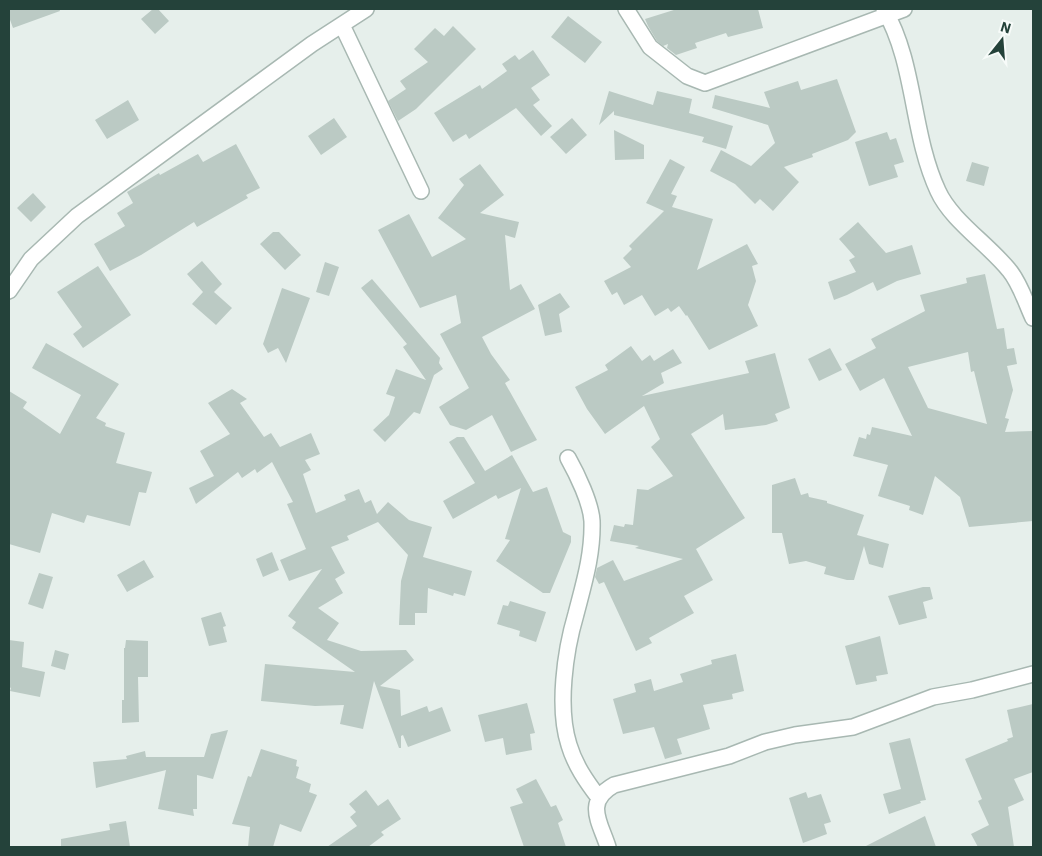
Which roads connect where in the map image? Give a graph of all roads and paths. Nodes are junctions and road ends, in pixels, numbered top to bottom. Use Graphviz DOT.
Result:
graph roads {
  1 [pos="366,9"];
  2 [pos="626,9"];
  3 [pos="904,9"];
  4 [pos="885,12"];
  5 [pos="342,25"];
  6 [pos="421,192"];
  7 [pos="9,291"];
  8 [pos="1033,318"];
  9 [pos="568,458"];
  10 [pos="1033,674"];
  11 [pos="599,798"];
  12 [pos="608,847"];
  1 -- 5 [label="street"];
  2 -- 4 [label="street"];
  3 -- 4 [label="street"];
  4 -- 8 [label="street"];
  5 -- 6 [label="street"];
  5 -- 7 [label="street"];
  9 -- 11 [label="street"];
  10 -- 11 [label="street"];
  11 -- 12 [label="street"];
}
